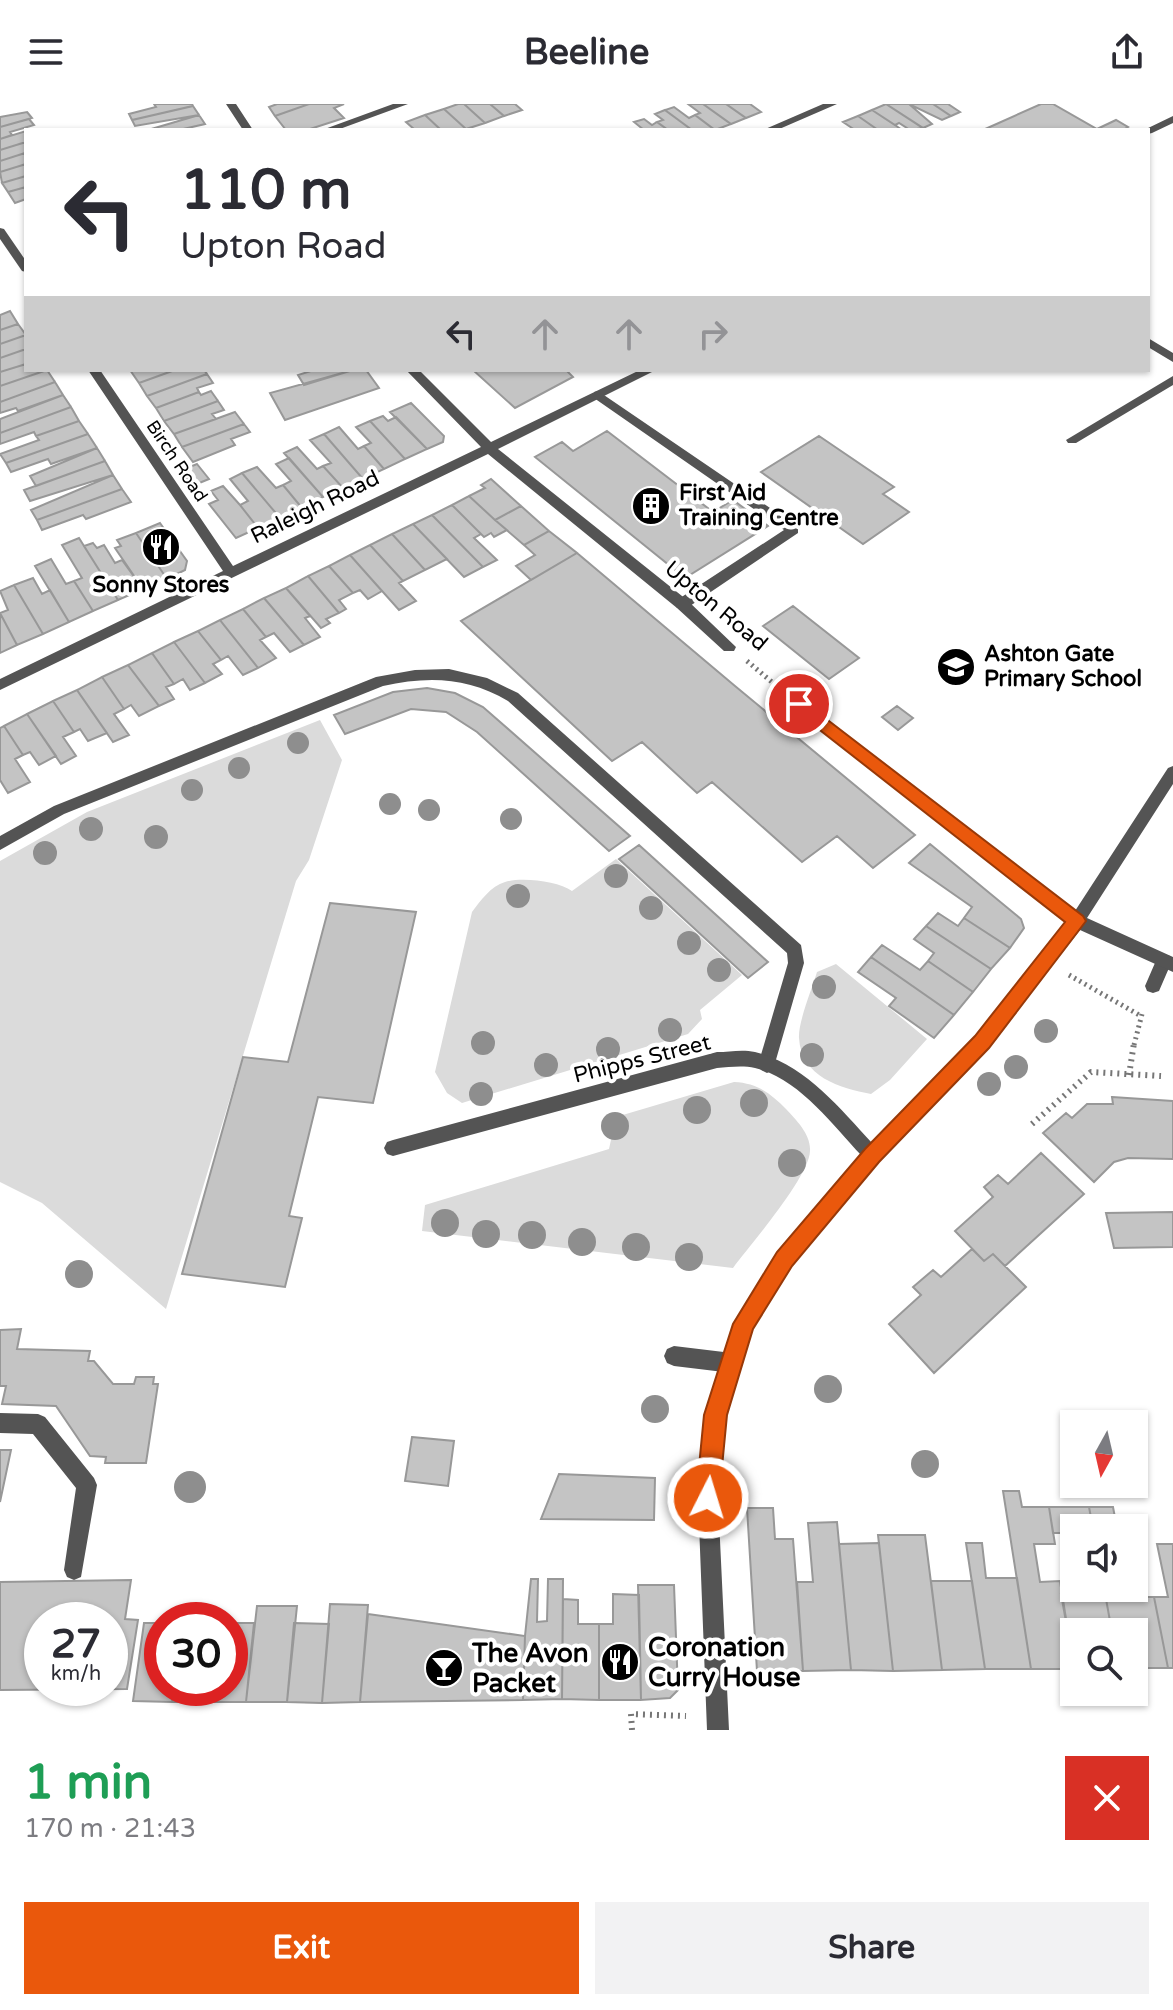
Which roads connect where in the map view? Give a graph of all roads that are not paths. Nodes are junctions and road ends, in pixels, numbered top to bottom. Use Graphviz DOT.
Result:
graph roads {
  1 [pos="231,104"];
  2 [pos="403,104"];
  3 [pos="832,104"];
  4 [pos="1173,119"];
  5 [pos="247,128"];
  6 [pos="333,128"];
  7 [pos="773,128"];
  8 [pos="1150,130"];
  9 [pos="0,231"];
  10 [pos="24,266"];
  11 [pos="1150,343"];
  12 [pos="1173,358"];
  13 [pos="95,372"];
  14 [pos="414,372"];
  15 [pos="646,372"];
  16 [pos="1173,380"];
  17 [pos="598,395"];
  18 [pos="1072,440"];
  19 [pos="489,448"];
  20 [pos="230,572"];
  21 [pos="682,604"];
  22 [pos="729,647"];
  23 [pos="0,685"];
  24 [pos="799,704"];
  25 [pos="1173,772"];
  26 [pos="0,844"];
  27 [pos="1077,921"];
  28 [pos="1169,963"];
  29 [pos="1153,986"];
  30 [pos="767,1065"];
  31 [pos="393,1148"];
  32 [pos="872,1155"];
  33 [pos="674,1356"];
  34 [pos="732,1363"];
  35 [pos="0,1423"];
  36 [pos="74,1570"];
  37 [pos="718,1730"];
  1 -- 5 [label="street"];
  2 -- 6 [label="street"];
  3 -- 7 [label="street"];
  4 -- 8 [label="street"];
  9 -- 10 [label="street"];
  11 -- 12 [label="street"];
  13 -- 20 [label="street, Birch Road"];
  14 -- 19 [label="street, Upton Road"];
  15 -- 17 [label="street, Raleigh Road"];
  16 -- 18 [label="street"];
  17 -- 19 [label="street, Raleigh Road"];
  17 -- 21 [label="street"];
  19 -- 20 [label="street, Raleigh Road"];
  19 -- 21 [label="street, Upton Road"];
  20 -- 23 [label="street, Raleigh Road"];
  21 -- 22 [label="street, Upton Road"];
  24 -- 27 [label="street"];
  25 -- 27 [label="street"];
  26 -- 30 [label="street"];
  27 -- 28 [label="street"];
  27 -- 32 [label="street"];
  28 -- 29 [label="street"];
  30 -- 31 [label="street, Phipps Street"];
  30 -- 32 [label="street, Phipps Street"];
  32 -- 34 [label="street"];
  33 -- 34 [label="street"];
  34 -- 37 [label="street"];
  35 -- 36 [label="street"];
}
